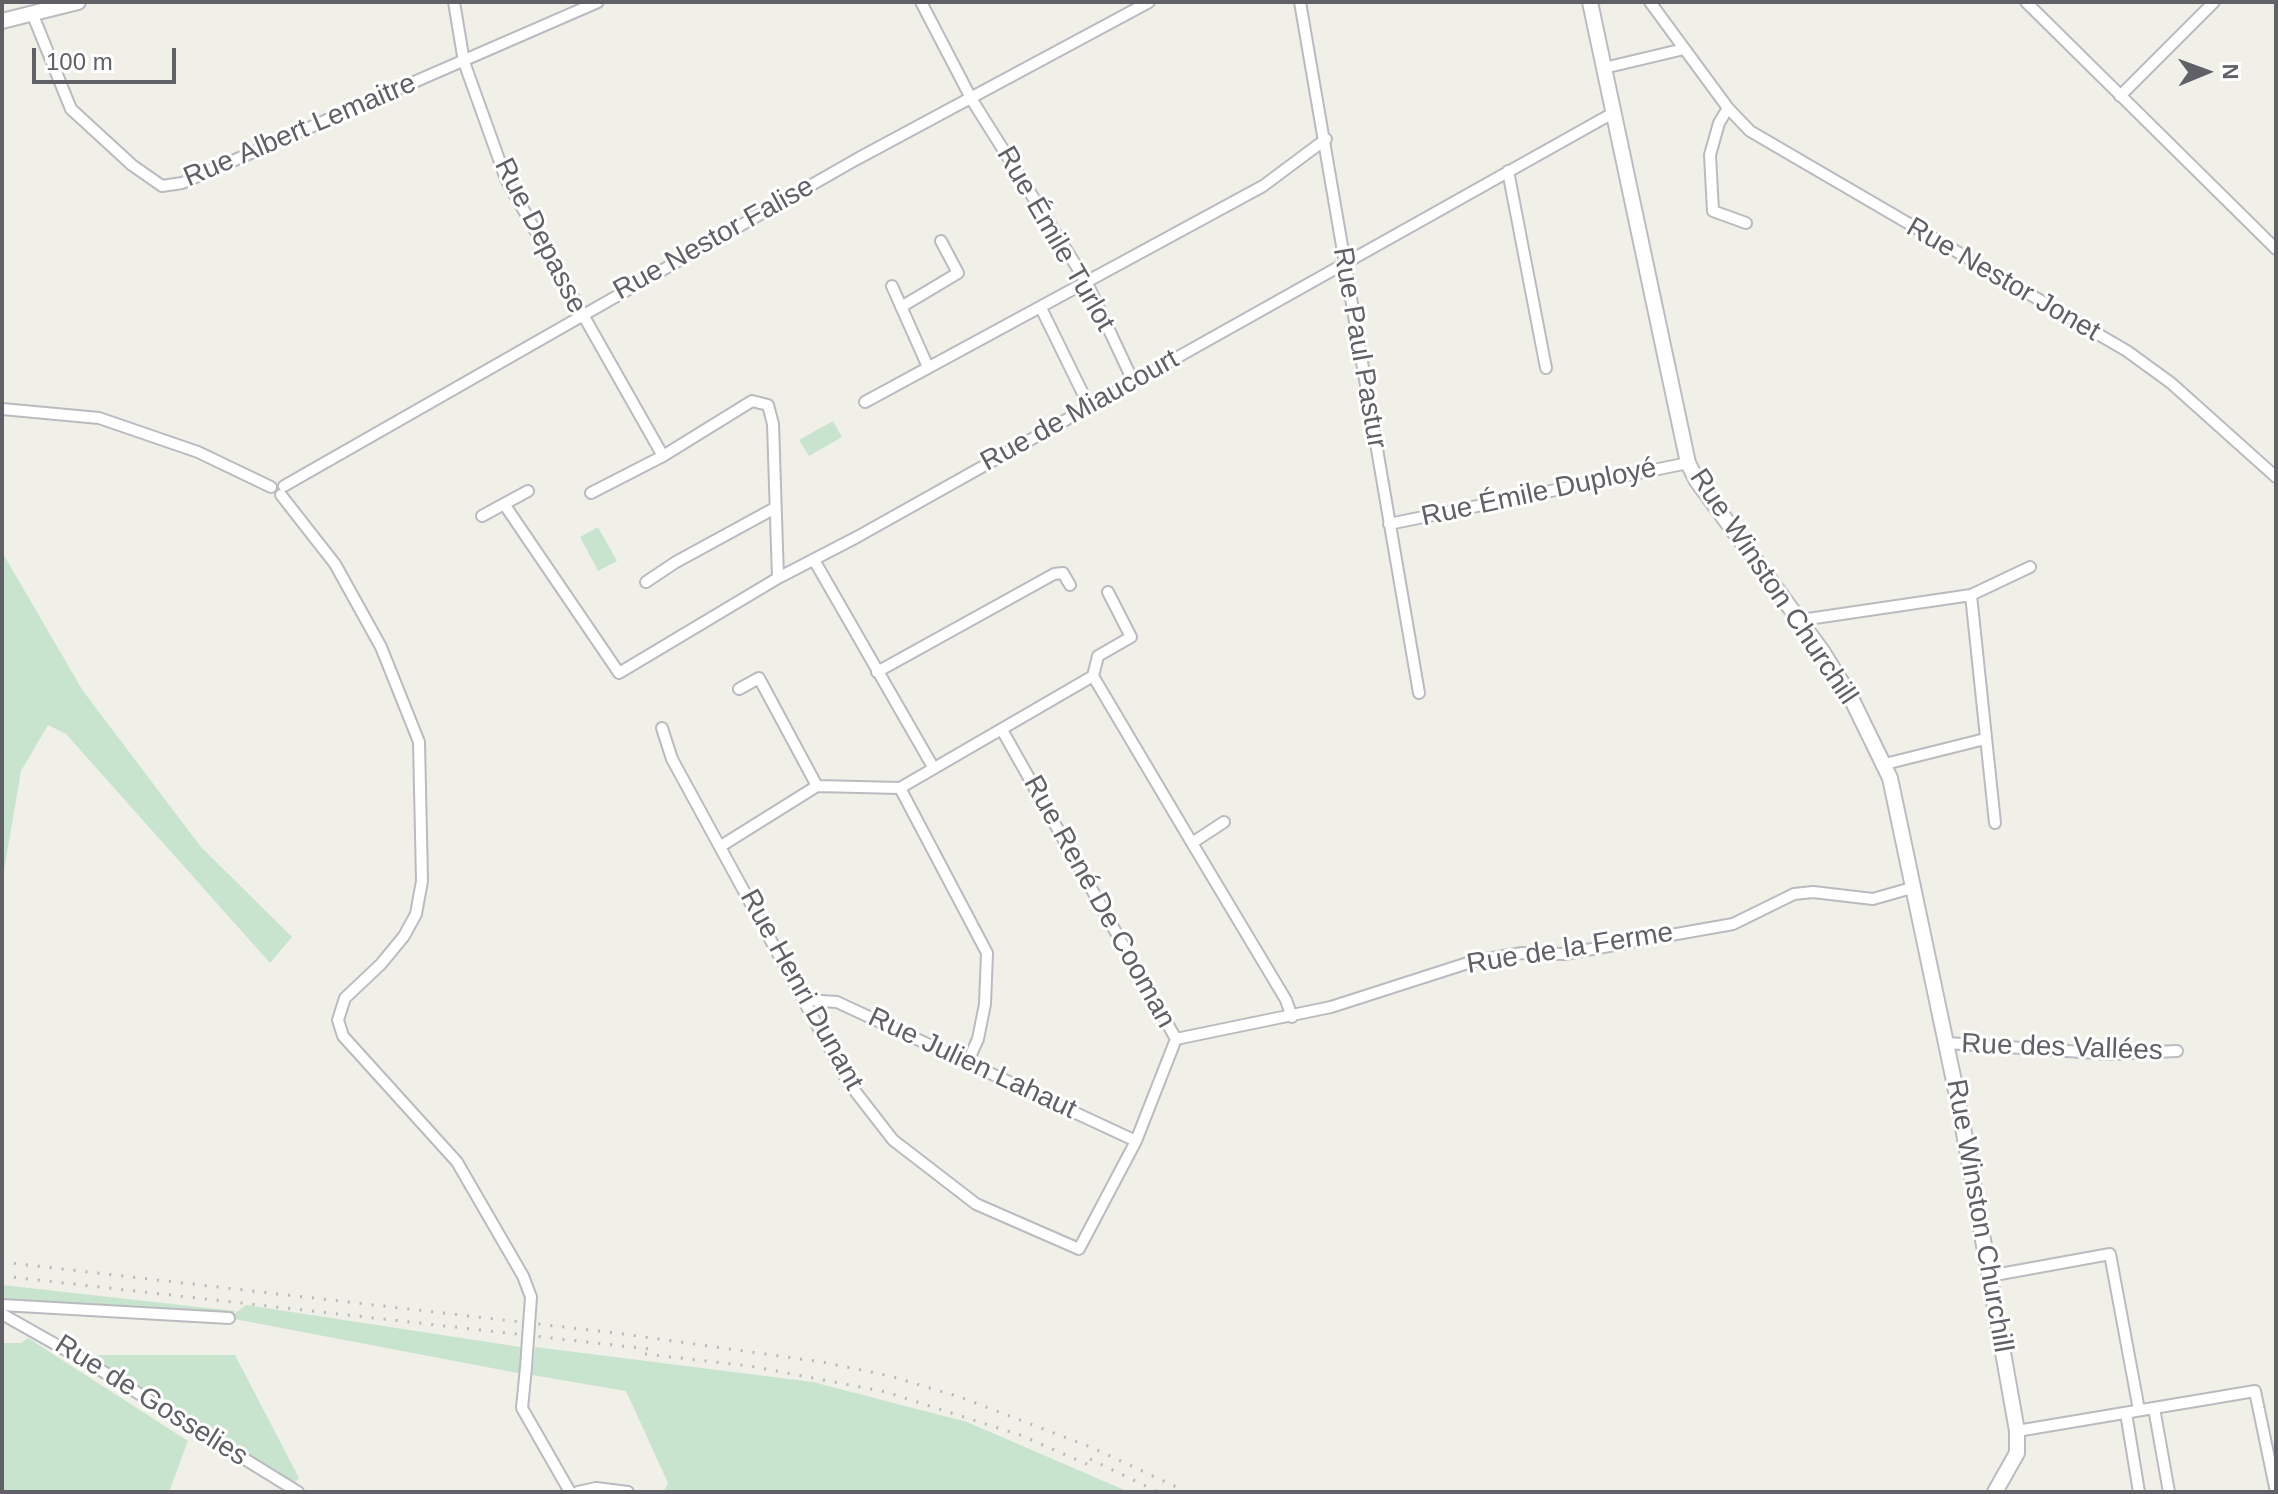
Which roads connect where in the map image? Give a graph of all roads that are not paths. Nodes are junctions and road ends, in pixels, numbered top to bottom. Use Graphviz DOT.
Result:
graph roads {
  1 [pos="78,2"];
  2 [pos="454,2"];
  3 [pos="598,2"];
  4 [pos="921,2"];
  5 [pos="1149,2"];
  6 [pos="1300,2"];
  7 [pos="1590,2"];
  8 [pos="1650,2"];
  9 [pos="2026,2"];
  10 [pos="2214,2"];
  11 [pos="32,13"];
  12 [pos="2,21"];
  13 [pos="1684,49"];
  14 [pos="464,62"];
  15 [pos="1604,68"];
  16 [pos="2120,96"];
  17 [pos="972,100"];
  18 [pos="1728,108"];
  19 [pos="1613,113"];
  20 [pos="1326,139"];
  21 [pos="1508,171"];
  22 [pos="1746,223"];
  23 [pos="941,241"];
  24 [pos="2276,249"];
  25 [pos="1344,263"];
  26 [pos="1087,283"];
  27 [pos="892,286"];
  28 [pos="901,307"];
  29 [pos="1041,308"];
  30 [pos="580,314"];
  31 [pos="928,367"];
  32 [pos="1546,368"];
  33 [pos="1133,381"];
  34 [pos="865,402"];
  35 [pos="1089,406"];
  36 [pos="2,409"];
  37 [pos="663,456"];
  38 [pos="1688,463"];
  39 [pos="2272,466"];
  40 [pos="2276,477"];
  41 [pos="282,490"];
  42 [pos="528,491"];
  43 [pos="591,493"];
  44 [pos="504,504"];
  45 [pos="775,508"];
  46 [pos="482,516"];
  47 [pos="1389,524"];
  48 [pos="814,560"];
  49 [pos="2030,567"];
  50 [pos="778,578"];
  51 [pos="646,582"];
  52 [pos="1070,585"];
  53 [pos="1108,592"];
  54 [pos="1971,595"];
  55 [pos="1801,620"];
  56 [pos="877,672"];
  57 [pos="1093,676"];
  58 [pos="739,689"];
  59 [pos="1419,693"];
  60 [pos="662,728"];
  61 [pos="1002,730"];
  62 [pos="1985,739"];
  63 [pos="1885,764"];
  64 [pos="933,767"];
  65 [pos="817,786"];
  66 [pos="900,788"];
  67 [pos="1224,822"];
  68 [pos="1995,823"];
  69 [pos="1192,843"];
  70 [pos="721,846"];
  71 [pos="1915,887"];
  72 [pos="805,1000"];
  73 [pos="1292,1017"];
  74 [pos="1176,1039"];
  75 [pos="1947,1043"];
  76 [pos="2177,1051"];
  77 [pos="968,1061"];
  78 [pos="1136,1141"];
  79 [pos="1079,1249"];
  80 [pos="1989,1276"];
  81 [pos="2,1305"];
  82 [pos="2,1314"];
  83 [pos="229,1318"];
  84 [pos="2154,1408"];
  85 [pos="2139,1410"];
  86 [pos="2126,1413"];
  87 [pos="2017,1431"];
  88 [pos="298,1492"];
  89 [pos="570,1492"];
  90 [pos="578,1492"];
  91 [pos="628,1492"];
  92 [pos="1995,1492"];
  93 [pos="2139,1492"];
  94 [pos="2169,1492"];
  95 [pos="2276,1492"];
  1 -- 11 [label="main road"];
  2 -- 14 [label="street, Rue Depasse"];
  3 -- 14 [label="street, Rue Albert Lemaitre"];
  4 -- 17 [label="street, Rue Émile Turlot"];
  5 -- 17 [label="street, Rue Nestor Falise"];
  6 -- 20 [label="street, Rue Paul Pastur"];
  7 -- 15 [label="main road, Rue Winston Churchill"];
  8 -- 13 [label="street, Rue Nestor Jonet"];
  9 -- 16 [label="street"];
  10 -- 16 [label="street"];
  11 -- 12 [label="main road"];
  11 -- 14 [label="street, Rue Albert Lemaitre"];
  13 -- 15 [label="street"];
  13 -- 18 [label="street, Rue Nestor Jonet"];
  14 -- 30 [label="street, Rue Depasse"];
  15 -- 19 [label="main road, Rue Winston Churchill"];
  16 -- 24 [label="street"];
  17 -- 26 [label="street, Rue Émile Turlot"];
  17 -- 30 [label="street, Rue Nestor Falise"];
  18 -- 22 [label="street"];
  18 -- 39 [label="street, Rue Nestor Jonet"];
  19 -- 21 [label="street, Rue de Miaucourt"];
  19 -- 38 [label="main road, Rue Winston Churchill"];
  20 -- 25 [label="street, Rue Paul Pastur"];
  20 -- 26 [label="street"];
  21 -- 25 [label="street, Rue de Miaucourt"];
  21 -- 32 [label="street"];
  23 -- 28 [label="street"];
  25 -- 33 [label="street, Rue de Miaucourt"];
  25 -- 47 [label="street, Rue Paul Pastur"];
  26 -- 29 [label="street"];
  26 -- 33 [label="street, Rue Émile Turlot"];
  27 -- 28 [label="street"];
  28 -- 31 [label="street"];
  29 -- 31 [label="street"];
  29 -- 35 [label="street"];
  30 -- 37 [label="street, Rue Depasse"];
  30 -- 41 [label="street, Rue Nestor Falise"];
  31 -- 34 [label="street"];
  33 -- 35 [label="street, Rue de Miaucourt"];
  35 -- 48 [label="street, Rue de Miaucourt"];
  36 -- 41 [label="street"];
  37 -- 43 [label="street"];
  37 -- 45 [label="street"];
  38 -- 47 [label="street, Rue Émile Duployé"];
  38 -- 55 [label="main road, Rue Winston Churchill"];
  39 -- 40 [label="street, Rue Nestor Jonet"];
  41 -- 89 [label="street, bridge"];
  42 -- 44 [label="street"];
  44 -- 46 [label="street"];
  44 -- 50 [label="street, Rue de Miaucourt"];
  45 -- 50 [label="street"];
  45 -- 51 [label="street"];
  47 -- 59 [label="street, Rue Paul Pastur"];
  48 -- 50 [label="street, Rue de Miaucourt"];
  48 -- 56 [label="street"];
  49 -- 54 [label="street"];
  52 -- 56 [label="street"];
  53 -- 57 [label="street"];
  54 -- 55 [label="street"];
  54 -- 62 [label="street"];
  55 -- 63 [label="main road, Rue Winston Churchill"];
  56 -- 64 [label="street"];
  57 -- 61 [label="street"];
  57 -- 69 [label="street"];
  58 -- 65 [label="street"];
  60 -- 70 [label="street, Rue Henri Dunant"];
  61 -- 64 [label="street"];
  61 -- 74 [label="street, Rue René De Cooman"];
  62 -- 63 [label="street"];
  62 -- 68 [label="street"];
  63 -- 71 [label="main road, Rue Winston Churchill"];
  64 -- 66 [label="street"];
  65 -- 66 [label="street"];
  65 -- 70 [label="street"];
  66 -- 77 [label="street"];
  67 -- 69 [label="street"];
  69 -- 73 [label="street"];
  70 -- 72 [label="street, Rue Henri Dunant"];
  71 -- 73 [label="street, Rue de la Ferme"];
  71 -- 75 [label="main road, Rue Winston Churchill"];
  72 -- 77 [label="street, Rue Julien Lahaut"];
  72 -- 79 [label="street, Rue Henri Dunant"];
  73 -- 74 [label="street, Rue de la Ferme"];
  74 -- 78 [label="street, Rue René De Cooman"];
  75 -- 76 [label="street, Rue des Vallées"];
  75 -- 80 [label="main road, Rue Winston Churchill"];
  77 -- 78 [label="street, Rue Julien Lahaut"];
  78 -- 79 [label="street, Rue René De Cooman"];
  80 -- 85 [label="street"];
  80 -- 87 [label="main road, Rue Winston Churchill"];
  81 -- 83 [label="street"];
  82 -- 88 [label="street, Rue de Gosselies"];
  84 -- 85 [label="street"];
  84 -- 94 [label="street"];
  84 -- 95 [label="street"];
  85 -- 86 [label="street"];
  86 -- 87 [label="street"];
  86 -- 93 [label="street"];
  87 -- 92 [label="main road, Rue Winston Churchill"];
  90 -- 91 [label="street"];
}
